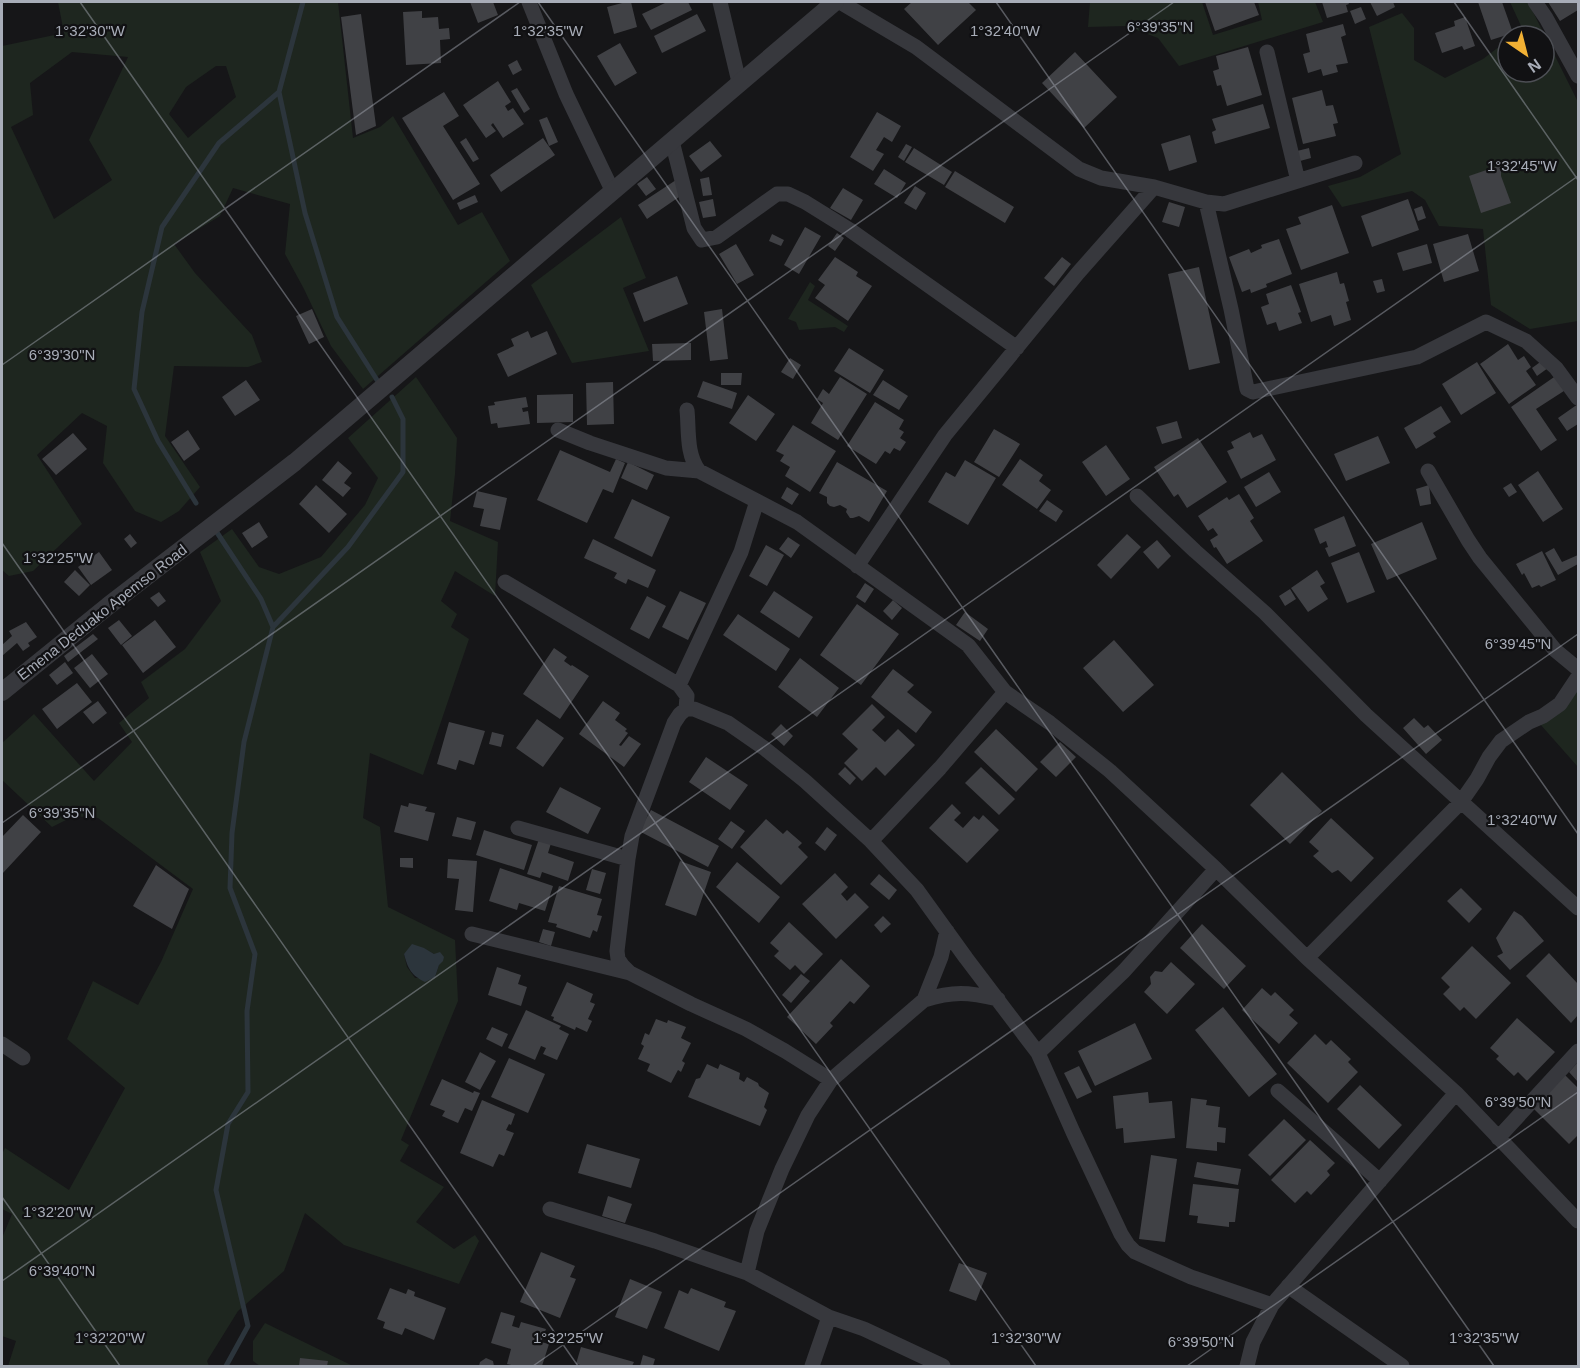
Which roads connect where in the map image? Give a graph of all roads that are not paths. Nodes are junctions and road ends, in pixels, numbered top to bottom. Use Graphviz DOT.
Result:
graph roads {
  1 [pos="529,2"];
  2 [pos="720,2"];
  3 [pos="834,2"];
  4 [pos="840,2"];
  5 [pos="1535,2"];
  6 [pos="1267,52"];
  7 [pos="1578,76"];
  8 [pos="739,82"];
  9 [pos="672,141"];
  10 [pos="1355,163"];
  11 [pos="1298,181"];
  12 [pos="1154,187"];
  13 [pos="613,192"];
  14 [pos="1206,202"];
  15 [pos="1017,348"];
  16 [pos="1578,398"];
  17 [pos="687,410"];
  18 [pos="558,430"];
  19 [pos="699,471"];
  20 [pos="1428,471"];
  21 [pos="1137,496"];
  22 [pos="757,501"];
  23 [pos="857,566"];
  24 [pos="505,582"];
  25 [pos="1578,669"];
  26 [pos="1578,677"];
  27 [pos="679,685"];
  28 [pos="2,692"];
  29 [pos="1005,692"];
  30 [pos="686,709"];
  31 [pos="1461,802"];
  32 [pos="518,828"];
  33 [pos="872,841"];
  34 [pos="627,859"];
  35 [pos="1216,869"];
  36 [pos="1578,908"];
  37 [pos="947,931"];
  38 [pos="471,934"];
  39 [pos="1307,958"];
  40 [pos="630,973"];
  41 [pos="998,999"];
  42 [pos="924,1000"];
  43 [pos="2,1044"];
  44 [pos="1578,1051"];
  45 [pos="1038,1053"];
  46 [pos="23,1059"];
  47 [pos="831,1080"];
  48 [pos="1278,1091"];
  49 [pos="1456,1093"];
  50 [pos="1498,1138"];
  51 [pos="1380,1181"];
  52 [pos="550,1209"];
  53 [pos="1578,1221"];
  54 [pos="747,1273"];
  55 [pos="1288,1286"];
  56 [pos="1272,1305"];
  57 [pos="830,1317"];
  58 [pos="812,1366"];
  59 [pos="943,1366"];
  60 [pos="1247,1366"];
  61 [pos="1402,1366"];
  1 -- 13 [label="street"];
  2 -- 8 [label="street"];
  3 -- 8 [label="street, Emena Deduako Apemso Road"];
  4 -- 12 [label="street"];
  5 -- 7 [label="street"];
  6 -- 11 [label="street"];
  8 -- 9 [label="street, Emena Deduako Apemso Road"];
  9 -- 13 [label="street, Emena Deduako Apemso Road"];
  9 -- 15 [label="street"];
  10 -- 11 [label="street"];
  11 -- 14 [label="street"];
  12 -- 14 [label="street"];
  12 -- 15 [label="street"];
  13 -- 28 [label="street, Emena Deduako Apemso Road"];
  14 -- 16 [label="street"];
  15 -- 23 [label="street"];
  17 -- 19 [label="street"];
  18 -- 19 [label="street"];
  19 -- 22 [label="street"];
  20 -- 25 [label="street"];
  21 -- 31 [label="street"];
  22 -- 23 [label="street"];
  22 -- 27 [label="street"];
  23 -- 29 [label="street"];
  24 -- 27 [label="street"];
  26 -- 31 [label="street"];
  27 -- 30 [label="street"];
  29 -- 33 [label="street"];
  29 -- 35 [label="street"];
  30 -- 33 [label="street"];
  30 -- 34 [label="street"];
  31 -- 36 [label="street"];
  31 -- 39 [label="street"];
  32 -- 34 [label="street"];
  33 -- 37 [label="street"];
  34 -- 40 [label="street"];
  35 -- 39 [label="street"];
  35 -- 45 [label="street"];
  37 -- 41 [label="street"];
  37 -- 42 [label="street"];
  38 -- 40 [label="street"];
  39 -- 49 [label="street"];
  40 -- 47 [label="street"];
  41 -- 42 [label="street"];
  41 -- 45 [label="street"];
  42 -- 47 [label="street"];
  43 -- 46 [label="street"];
  44 -- 50 [label="street"];
  45 -- 56 [label="street"];
  47 -- 54 [label="street"];
  48 -- 51 [label="street"];
  49 -- 50 [label="street"];
  49 -- 51 [label="street"];
  50 -- 53 [label="street"];
  51 -- 55 [label="street"];
  52 -- 54 [label="street"];
  54 -- 57 [label="street"];
  55 -- 56 [label="street"];
  55 -- 61 [label="street"];
  56 -- 60 [label="street"];
  57 -- 58 [label="street"];
  57 -- 59 [label="street"];
}
